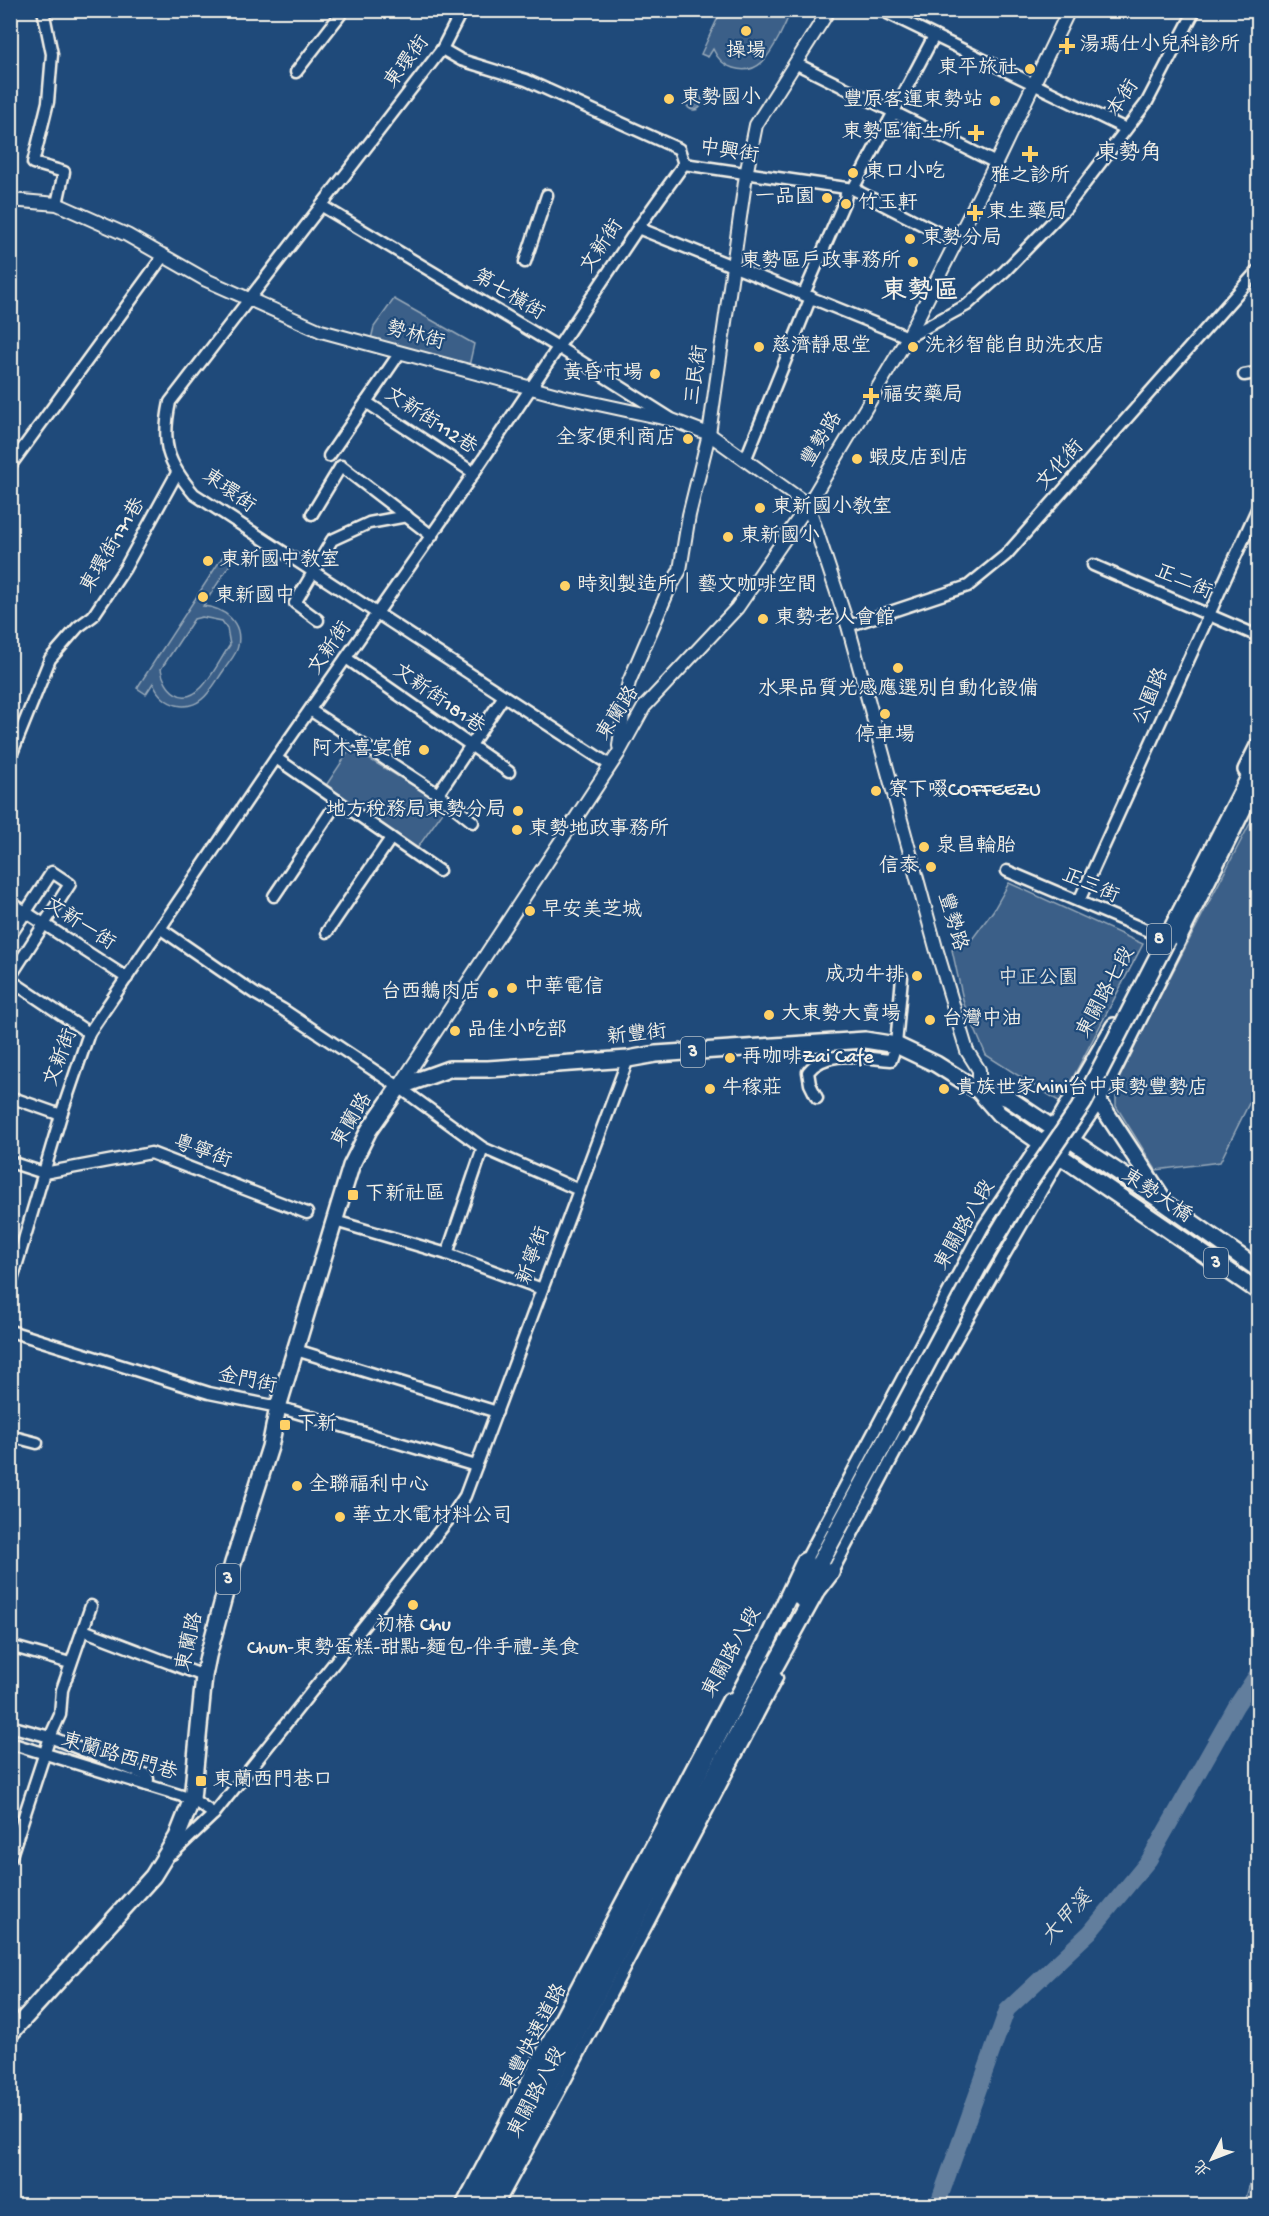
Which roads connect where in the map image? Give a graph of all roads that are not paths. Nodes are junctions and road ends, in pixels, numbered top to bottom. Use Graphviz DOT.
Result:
graph roads {
  1 [pos="43,10"];
  2 [pos="344,10"];
  3 [pos="462,10"];
  4 [pos="829,10"];
  5 [pos="881,10"];
  6 [pos="1195,10"];
  7 [pos="1068,11"];
  8 [pos="934,36"];
  9 [pos="442,49"];
  10 [pos="795,63"];
  11 [pos="296,72"];
  12 [pos="1034,84"];
  13 [pos="894,113"];
  14 [pos="1126,129"];
  15 [pos="996,163"];
  16 [pos="684,164"];
  17 [pos="746,175"];
  18 [pos="850,189"];
  19 [pos="546,195"];
  20 [pos="10,200"];
  21 [pos="57,204"];
  22 [pos="322,206"];
  23 [pos="638,228"];
  24 [pos="956,242"];
  25 [pos="164,255"];
  26 [pos="525,262"];
  27 [pos="734,265"];
  28 [pos="1258,270"];
  29 [pos="808,296"];
  30 [pos="249,301"];
  31 [pos="908,337"];
  32 [pos="558,347"];
  33 [pos="399,354"];
  34 [pos="1244,375"];
  35 [pos="1258,375"];
  36 [pos="530,388"];
  37 [pos="366,402"];
  38 [pos="672,420"];
  39 [pos="709,434"];
  40 [pos="329,456"];
  41 [pos="746,458"];
  42 [pos="10,466"];
  43 [pos="177,473"];
  44 [pos="474,473"];
  45 [pos="808,505"];
  46 [pos="1258,507"];
  47 [pos="312,514"];
  48 [pos="407,516"];
  49 [pos="432,536"];
  50 [pos="1093,565"];
  51 [pos="313,571"];
  52 [pos="378,613"];
  53 [pos="1210,614"];
  54 [pos="318,620"];
  55 [pos="848,626"];
  56 [pos="1258,636"];
  57 [pos="346,658"];
  58 [pos="504,696"];
  59 [pos="310,710"];
  60 [pos="471,744"];
  61 [pos="1258,746"];
  62 [pos="618,754"];
  63 [pos="10,758"];
  64 [pos="276,758"];
  65 [pos="1258,761"];
  66 [pos="610,765"];
  67 [pos="508,772"];
  68 [pos="1258,779"];
  69 [pos="438,794"];
  70 [pos="338,801"];
  71 [pos="473,822"];
  72 [pos="391,838"];
  73 [pos="439,871"];
  74 [pos="1007,871"];
  75 [pos="274,896"];
  76 [pos="1079,901"];
  77 [pos="10,902"];
  78 [pos="26,912"];
  79 [pos="45,925"];
  80 [pos="161,929"];
  81 [pos="327,932"];
  82 [pos="10,936"];
  83 [pos="1164,938"];
  84 [pos="902,977"];
  85 [pos="127,978"];
  86 [pos="10,979"];
  87 [pos="1112,1030"];
  88 [pos="89,1033"];
  89 [pos="1129,1039"];
  90 [pos="896,1045"];
  91 [pos="628,1059"];
  92 [pos="399,1087"];
  93 [pos="979,1091"];
  94 [pos="10,1097"];
  95 [pos="817,1098"];
  96 [pos="1098,1100"];
  97 [pos="61,1115"];
  98 [pos="1054,1130"];
  99 [pos="1070,1141"];
  100 [pos="1039,1143"];
  101 [pos="483,1148"];
  102 [pos="1059,1157"];
  103 [pos="10,1162"];
  104 [pos="44,1173"];
  105 [pos="579,1190"];
  106 [pos="1166,1204"];
  107 [pos="308,1213"];
  108 [pos="335,1221"];
  109 [pos="447,1254"];
  110 [pos="1258,1269"];
  111 [pos="10,1287"];
  112 [pos="542,1289"];
  113 [pos="1258,1291"];
  114 [pos="10,1331"];
  115 [pos="296,1350"];
  116 [pos="278,1407"];
  117 [pos="497,1412"];
  118 [pos="10,1436"];
  119 [pos="37,1443"];
  120 [pos="476,1466"];
  121 [pos="804,1561"];
  122 [pos="831,1572"];
  123 [pos="91,1606"];
  124 [pos="83,1630"];
  125 [pos="10,1646"];
  126 [pos="70,1663"];
  127 [pos="204,1676"];
  128 [pos="10,1726"];
  129 [pos="50,1737"];
  130 [pos="10,1743"];
  131 [pos="45,1754"];
  132 [pos="147,1785"];
  133 [pos="192,1799"];
  134 [pos="214,1814"];
  135 [pos="10,1859"];
  136 [pos="160,1864"];
  137 [pos="641,1897"];
  138 [pos="11,2031"];
  139 [pos="461,2205"];
  140 [pos="471,2205"];
  141 [pos="485,2205"];
  142 [pos="497,2205"];
  1 -- 21 [label="street"];
  2 -- 11 [label="street"];
  3 -- 9 [label="street, 東環街"];
  4 -- 10 [label="street, 三民街"];
  5 -- 8 [label="street"];
  6 -- 14 [label="street, 本街"];
  7 -- 12 [label="street, 豐勢路"];
  8 -- 12 [label="street"];
  8 -- 13 [label="street"];
  9 -- 16 [label="street, 中興街"];
  9 -- 22 [label="street, 東環街"];
  10 -- 13 [label="street"];
  10 -- 17 [label="street, 三民街"];
  12 -- 14 [label="street"];
  12 -- 15 [label="street, 豐勢路"];
  13 -- 15 [label="street"];
  13 -- 18 [label="street"];
  14 -- 31 [label="street, 本街"];
  15 -- 24 [label="street, 豐勢路"];
  16 -- 17 [label="street, 中興街"];
  16 -- 23 [label="street, 文新街"];
  17 -- 18 [label="street, 中興街"];
  17 -- 27 [label="street, 三民街"];
  18 -- 24 [label="street, 中興街"];
  18 -- 29 [label="street"];
  19 -- 26 [label="street"];
  20 -- 21 [label="street, 勢林街"];
  21 -- 25 [label="street, 勢林街"];
  22 -- 30 [label="street, 東環街"];
  22 -- 32 [label="street, 第七橫街"];
  23 -- 27 [label="street"];
  23 -- 32 [label="street, 文新街"];
  24 -- 31 [label="street, 豐勢路"];
  25 -- 30 [label="street, 勢林街"];
  25 -- 42 [label="street"];
  27 -- 29 [label="street"];
  27 -- 39 [label="street, 三民街"];
  28 -- 55 [label="street, 文化街"];
  29 -- 31 [label="street"];
  29 -- 41 [label="street"];
  30 -- 33 [label="street, 勢林街"];
  30 -- 43 [label="street, 東環街"];
  31 -- 45 [label="street, 豐勢路"];
  32 -- 36 [label="street, 文新街"];
  32 -- 38 [label="street, 第七橫街"];
  33 -- 36 [label="street, 勢林街"];
  33 -- 37 [label="street"];
  34 -- 35 [label="street"];
  36 -- 38 [label="street, 勢林街"];
  36 -- 44 [label="street, 文新街"];
  37 -- 40 [label="street"];
  37 -- 44 [label="street, 文新街112巷"];
  38 -- 39 [label="street, 勢林街"];
  39 -- 41 [label="street, 勢林街"];
  39 -- 62 [label="street, 三民街"];
  41 -- 45 [label="street, 勢林街"];
  43 -- 51 [label="street, 東環街"];
  43 -- 63 [label="street, 東環街171巷"];
  44 -- 49 [label="street, 文新街"];
  45 -- 55 [label="street, 豐勢路"];
  45 -- 62 [label="street, 東蘭路"];
  46 -- 53 [label="street, 公園路"];
  47 -- 48 [label="street"];
  48 -- 49 [label="street"];
  48 -- 51 [label="street"];
  49 -- 52 [label="street, 文新街"];
  50 -- 53 [label="street, 正二街"];
  51 -- 52 [label="street, 東環街"];
  51 -- 54 [label="street"];
  52 -- 57 [label="street, 文新街"];
  52 -- 58 [label="street, 東環街"];
  53 -- 56 [label="street, 正二街"];
  53 -- 76 [label="street, 公園路"];
  55 -- 93 [label="street, 豐勢路"];
  57 -- 59 [label="street, 文新街"];
  57 -- 60 [label="street, 文新街181巷"];
  58 -- 60 [label="street"];
  58 -- 66 [label="street, 東環街"];
  59 -- 64 [label="street, 文新街"];
  59 -- 69 [label="street"];
  60 -- 67 [label="street, 文新街181巷"];
  60 -- 69 [label="street"];
  61 -- 83 [label="main road, 東關路七段 / 8"];
  62 -- 66 [label="street, 東蘭路"];
  64 -- 70 [label="street"];
  64 -- 80 [label="street, 文新街"];
  65 -- 83 [label="highway"];
  66 -- 92 [label="street, 東蘭路"];
  68 -- 89 [label="main road, 東關路七段 / 8"];
  69 -- 71 [label="street"];
  70 -- 72 [label="street"];
  70 -- 75 [label="street"];
  72 -- 73 [label="street"];
  72 -- 81 [label="street"];
  74 -- 76 [label="street, 正三街"];
  76 -- 83 [label="street, 正三街"];
  77 -- 78 [label="street, 文新一街"];
  78 -- 79 [label="street, 文新一街"];
  78 -- 79 [label="street"];
  78 -- 82 [label="street"];
  79 -- 85 [label="street, 文新一街"];
  79 -- 86 [label="street"];
  80 -- 85 [label="street, 文新街"];
  80 -- 92 [label="street"];
  83 -- 87 [label="main road, 東關路七段 / 8"];
  83 -- 137 [label="highway, bridge"];
  84 -- 90 [label="street"];
  85 -- 88 [label="street, 文新街"];
  86 -- 88 [label="street"];
  87 -- 89 [label="main road"];
  87 -- 98 [label="main road, 東關路七段 / 8"];
  88 -- 97 [label="street, 文新街"];
  89 -- 96 [label="main road, 東關路七段 / 8"];
  90 -- 91 [label="main road, 新豐街 / 3"];
  90 -- 93 [label="main road, 新豐街 / 3"];
  90 -- 95 [label="street"];
  91 -- 92 [label="main road, 新豐街 / 3"];
  91 -- 105 [label="street, 新寧街"];
  92 -- 101 [label="street"];
  92 -- 108 [label="main road, 東蘭路 / 3"];
  93 -- 98 [label="main road, 3"];
  93 -- 100 [label="main road, 3"];
  94 -- 97 [label="street"];
  96 -- 99 [label="main road, 東關路七段 / 8"];
  96 -- 106 [label="main road"];
  97 -- 104 [label="street, 文新街"];
  98 -- 99 [label="main road, 3"];
  98 -- 100 [label="street, 東關路八段"];
  99 -- 102 [label="street, 東關路八段"];
  99 -- 106 [label="main road, 東勢大橋 / 3"];
  100 -- 102 [label="main road, 3"];
  100 -- 121 [label="street, 東關路八段"];
  101 -- 105 [label="street"];
  101 -- 109 [label="street"];
  102 -- 113 [label="main road, 東勢大橋 / 3"];
  102 -- 122 [label="street, 東關路八段"];
  103 -- 104 [label="street, 粵寧街"];
  104 -- 107 [label="street, 粵寧街"];
  104 -- 111 [label="street"];
  105 -- 112 [label="street, 新寧街"];
  106 -- 110 [label="main road, 東勢大橋 / 3"];
  108 -- 109 [label="street"];
  108 -- 115 [label="main road, 東蘭路 / 3"];
  109 -- 112 [label="street"];
  112 -- 117 [label="street, 新寧街"];
  114 -- 116 [label="street, 金門街"];
  115 -- 116 [label="main road, 東蘭路 / 3"];
  115 -- 117 [label="street"];
  116 -- 120 [label="street, 金門街"];
  116 -- 127 [label="main road, 東蘭路 / 3"];
  117 -- 120 [label="street, 新寧街"];
  118 -- 119 [label="street"];
  120 -- 134 [label="street, 東蘭路"];
  121 -- 137 [label="highway"];
  121 -- 139 [label="street, 東關路八段"];
  122 -- 137 [label="highway"];
  122 -- 142 [label="street, 東關路八段"];
  123 -- 124 [label="street"];
  124 -- 126 [label="street"];
  124 -- 127 [label="street"];
  125 -- 126 [label="street"];
  126 -- 129 [label="street"];
  127 -- 133 [label="main road, 東蘭路 / 3"];
  128 -- 129 [label="street"];
  129 -- 131 [label="street"];
  129 -- 132 [label="street"];
  130 -- 131 [label="street, 東蘭路西門巷"];
  131 -- 132 [label="street, 東蘭路西門巷"];
  131 -- 135 [label="street"];
  132 -- 133 [label="street, 東蘭路西門巷"];
  133 -- 134 [label="street, 東蘭路西門巷"];
  133 -- 136 [label="main road, 東蘭路 / 3"];
  134 -- 136 [label="street, 東蘭路"];
  136 -- 138 [label="main road, 東蘭路 / 3"];
  137 -- 140 [label="highway, 東豐快速道路"];
  137 -- 141 [label="highway, 東豐快速道路"];
}
